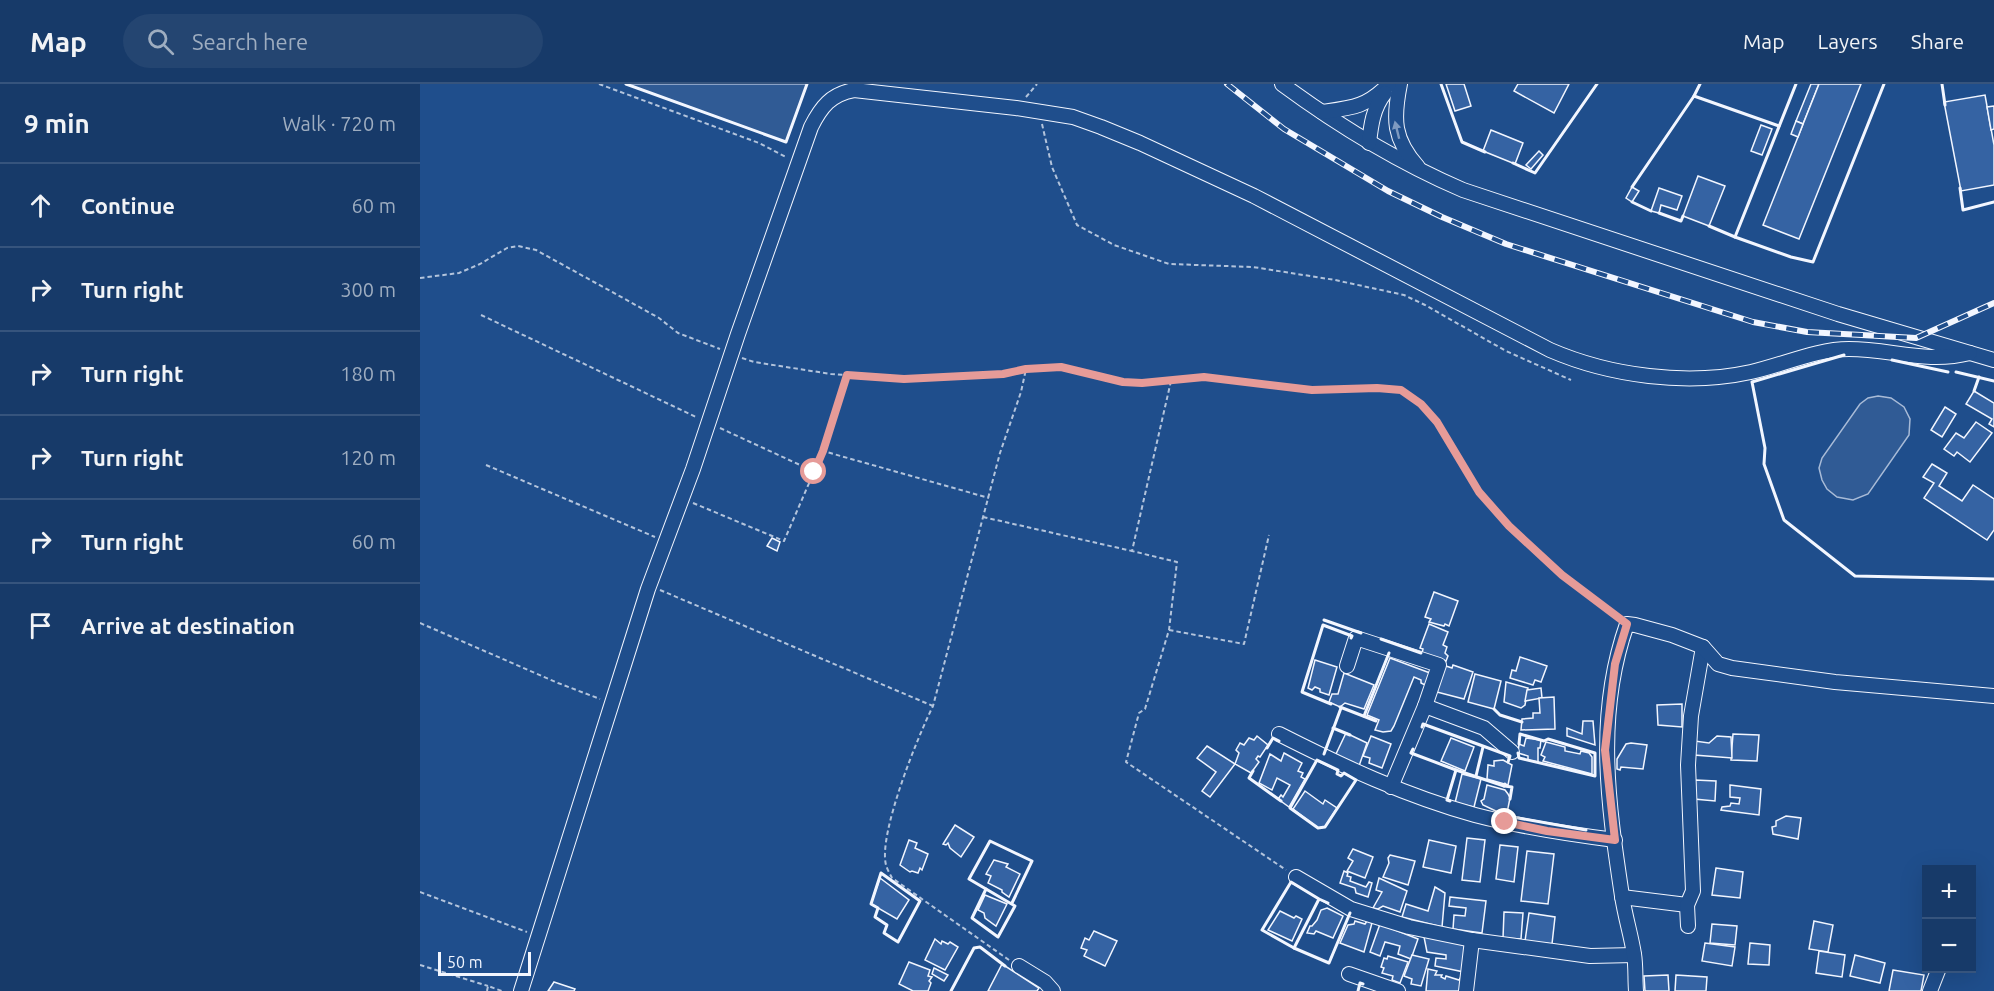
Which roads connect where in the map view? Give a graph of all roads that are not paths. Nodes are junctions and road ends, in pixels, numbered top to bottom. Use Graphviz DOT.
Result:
graph roads {
  1 [pos="1282,84"];
  2 [pos="1390,84"];
  3 [pos="1400,84"];
  4 [pos="1322,112"];
  5 [pos="1370,143"];
  6 [pos="1421,171"];
  7 [pos="1970,353"];
  8 [pos="1994,360"];
  9 [pos="1703,647"];
  10 [pos="1347,666"];
  11 [pos="1994,696"];
  12 [pos="1425,706"];
  13 [pos="1279,734"];
  14 [pos="1512,752"];
  15 [pos="1391,787"];
  16 [pos="1615,840"];
  17 [pos="1296,877"];
  18 [pos="1622,897"];
  19 [pos="1687,905"];
  20 [pos="1688,926"];
  21 [pos="1472,940"];
  22 [pos="1634,955"];
  23 [pos="1019,966"];
  24 [pos="1937,973"];
  25 [pos="1348,974"];
  26 [pos="521,991"];
  27 [pos="1053,991"];
  28 [pos="1398,991"];
  29 [pos="1466,991"];
  30 [pos="1636,991"];
  31 [pos="1930,991"];
  1 -- 4 [label="street"];
  2 -- 4 [label="street"];
  2 -- 5 [label="street"];
  6 -- 3 [label="street, one-way"];
  4 -- 5 [label="street"];
  5 -- 6 [label="street"];
  6 -- 7 [label="street"];
  7 -- 8 [label="street"];
  7 -- 26 [label="street"];
  9 -- 11 [label="street"];
  9 -- 16 [label="street"];
  9 -- 19 [label="street"];
  10 -- 12 [label="street"];
  12 -- 14 [label="street"];
  12 -- 15 [label="street"];
  13 -- 15 [label="street"];
  15 -- 16 [label="street"];
  16 -- 18 [label="street"];
  17 -- 21 [label="street"];
  18 -- 19 [label="street"];
  18 -- 22 [label="street"];
  19 -- 20 [label="street"];
  21 -- 22 [label="street"];
  21 -- 29 [label="street"];
  22 -- 30 [label="street"];
  23 -- 27 [label="street"];
  24 -- 31 [label="street"];
  25 -- 28 [label="street"];
}
